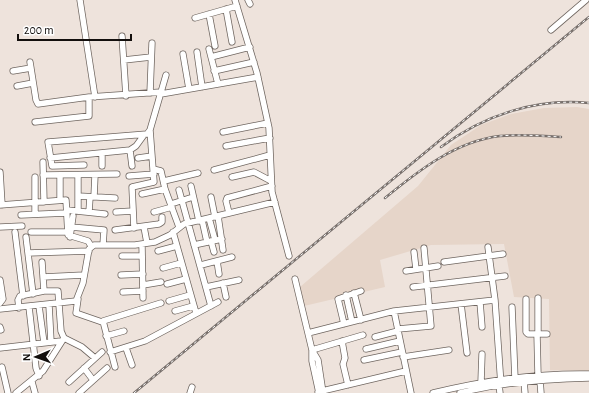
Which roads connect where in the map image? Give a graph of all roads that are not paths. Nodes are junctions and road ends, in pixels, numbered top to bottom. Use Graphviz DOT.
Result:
graph roads {
  1 [pos="80,0"];
  2 [pos="235,0"];
  3 [pos="586,0"];
  4 [pos="237,6"];
  5 [pos="226,9"];
  6 [pos="209,14"];
  7 [pos="195,18"];
  8 [pos="551,30"];
  9 [pos="122,36"];
  10 [pos="232,42"];
  11 [pos="152,43"];
  12 [pos="215,46"];
  13 [pos="250,47"];
  14 [pos="209,49"];
  15 [pos="196,52"];
  16 [pos="183,54"];
  17 [pos="151,57"];
  18 [pos="211,57"];
  19 [pos="124,60"];
  20 [pos="254,62"];
  21 [pos="13,71"];
  22 [pos="214,71"];
  23 [pos="166,75"];
  24 [pos="258,77"];
  25 [pos="33,83"];
  26 [pos="218,84"];
  27 [pos="17,86"];
  28 [pos="202,86"];
  29 [pos="189,89"];
  30 [pos="150,93"];
  31 [pos="161,93"];
  32 [pos="126,96"];
  33 [pos="92,97"];
  34 [pos="35,122"];
  35 [pos="268,123"];
  36 [pos="150,130"];
  37 [pos="222,132"];
  38 [pos="144,135"];
  39 [pos="270,138"];
  40 [pos="226,146"];
  41 [pos="130,150"];
  42 [pos="102,153"];
  43 [pos="270,155"];
  44 [pos="152,156"];
  45 [pos="50,158"];
  46 [pos="138,158"];
  47 [pos="43,162"];
  48 [pos="84,165"];
  49 [pos="102,166"];
  50 [pos="132,166"];
  51 [pos="214,170"];
  52 [pos="0,172"];
  53 [pos="154,172"];
  54 [pos="198,173"];
  55 [pos="95,174"];
  56 [pos="117,174"];
  57 [pos="43,175"];
  58 [pos="60,175"];
  59 [pos="78,175"];
  60 [pos="144,175"];
  61 [pos="129,176"];
  62 [pos="35,177"];
  63 [pos="232,177"];
  64 [pos="164,181"];
  65 [pos="271,183"];
  66 [pos="145,184"];
  67 [pos="191,186"];
  68 [pos="165,189"];
  69 [pos="179,190"];
  70 [pos="78,196"];
  71 [pos="92,197"];
  72 [pos="193,197"];
  73 [pos="210,197"];
  74 [pos="115,198"];
  75 [pos="60,200"];
  76 [pos="182,201"];
  77 [pos="35,202"];
  78 [pos="44,202"];
  79 [pos="275,202"];
  80 [pos="1,205"];
  81 [pos="171,206"];
  82 [pos="66,211"];
  83 [pos="78,211"];
  84 [pos="133,211"];
  85 [pos="89,212"];
  86 [pos="116,212"];
  87 [pos="154,212"];
  88 [pos="229,213"];
  89 [pos="35,214"];
  90 [pos="105,214"];
  91 [pos="21,215"];
  92 [pos="73,216"];
  93 [pos="162,217"];
  94 [pos="214,217"];
  95 [pos="200,221"];
  96 [pos="189,223"];
  97 [pos="22,226"];
  98 [pos="179,226"];
  99 [pos="0,227"];
  100 [pos="71,227"];
  101 [pos="144,227"];
  102 [pos="134,228"];
  103 [pos="114,230"];
  104 [pos="15,232"];
  105 [pos="31,232"];
  106 [pos="173,232"];
  107 [pos="68,235"];
  108 [pos="26,237"];
  109 [pos="222,239"];
  110 [pos="211,241"];
  111 [pos="144,244"];
  112 [pos="103,245"];
  113 [pos="194,245"];
  114 [pos="177,246"];
  115 [pos="488,247"];
  116 [pos="424,248"];
  117 [pos="90,249"];
  118 [pos="223,250"];
  119 [pos="158,251"];
  120 [pos="214,252"];
  121 [pos="414,252"];
  122 [pos="28,253"];
  123 [pos="503,254"];
  124 [pos="122,256"];
  125 [pos="142,256"];
  126 [pos="289,256"];
  127 [pos="489,256"];
  128 [pos="232,257"];
  129 [pos="217,261"];
  130 [pos="42,262"];
  131 [pos="444,262"];
  132 [pos="181,263"];
  133 [pos="201,265"];
  134 [pos="438,266"];
  135 [pos="426,267"];
  136 [pos="163,268"];
  137 [pos="416,269"];
  138 [pos="406,271"];
  139 [pos="143,274"];
  140 [pos="219,274"];
  141 [pos="84,275"];
  142 [pos="121,275"];
  143 [pos="505,276"];
  144 [pos="43,277"];
  145 [pos="492,277"];
  146 [pos="186,279"];
  147 [pos="295,279"];
  148 [pos="239,280"];
  149 [pos="0,281"];
  150 [pos="161,282"];
  151 [pos="223,283"];
  152 [pos="167,284"];
  153 [pos="428,286"];
  154 [pos="206,287"];
  155 [pos="413,287"];
  156 [pos="143,288"];
  157 [pos="362,290"];
  158 [pos="44,291"];
  159 [pos="123,292"];
  160 [pos="354,293"];
  161 [pos="34,294"];
  162 [pos="190,295"];
  163 [pos="346,295"];
  164 [pos="23,296"];
  165 [pos="226,297"];
  166 [pos="143,298"];
  167 [pos="538,298"];
  168 [pos="78,299"];
  169 [pos="526,299"];
  170 [pos="495,300"];
  171 [pos="169,301"];
  172 [pos="161,302"];
  173 [pos="218,302"];
  174 [pos="480,302"];
  175 [pos="0,303"];
  176 [pos="59,304"];
  177 [pos="461,304"];
  178 [pos="49,305"];
  179 [pos="39,306"];
  180 [pos="193,306"];
  181 [pos="211,306"];
  182 [pos="28,307"];
  183 [pos="430,307"];
  184 [pos="512,307"];
  185 [pos="19,308"];
  186 [pos="0,310"];
  187 [pos="394,311"];
  188 [pos="175,312"];
  189 [pos="196,313"];
  190 [pos="361,320"];
  191 [pos="102,322"];
  192 [pos="352,322"];
  193 [pos="344,324"];
  194 [pos="482,327"];
  195 [pos="398,330"];
  196 [pos="124,331"];
  197 [pos="308,334"];
  198 [pos="538,334"];
  199 [pos="547,334"];
  200 [pos="363,335"];
  201 [pos="106,336"];
  202 [pos="375,337"];
  203 [pos="63,340"];
  204 [pos="400,340"];
  205 [pos="342,341"];
  206 [pos="51,342"];
  207 [pos="44,343"];
  208 [pos="33,344"];
  209 [pos="0,348"];
  210 [pos="126,348"];
  211 [pos="366,349"];
  212 [pos="312,350"];
  213 [pos="448,350"];
  214 [pos="102,352"];
  215 [pos="110,352"];
  216 [pos="467,353"];
  217 [pos="403,354"];
  218 [pos="482,354"];
  219 [pos="95,358"];
  220 [pos="364,360"];
  221 [pos="132,365"];
  222 [pos="2,367"];
  223 [pos="115,367"];
  224 [pos="84,368"];
  225 [pos="107,368"];
  226 [pos="406,371"];
  227 [pos="589,374"];
  228 [pos="39,376"];
  229 [pos="539,377"];
  230 [pos="2,378"];
  231 [pos="589,378"];
  232 [pos="93,380"];
  233 [pos="515,380"];
  234 [pos="32,382"];
  235 [pos="69,382"];
  236 [pos="481,382"];
  237 [pos="524,382"];
  238 [pos="500,383"];
  239 [pos="348,385"];
  240 [pos="0,390"];
  241 [pos="485,390"];
  242 [pos="7,391"];
  243 [pos="20,392"];
  244 [pos="321,392"];
  245 [pos="35,393"];
  246 [pos="79,393"];
  247 [pos="410,393"];
  248 [pos="433,393"];
  249 [pos="460,393"];
  250 [pos="500,393"];
  251 [pos="525,393"];
  252 [pos="541,393"];
  1 -- 33 [label="street"];
  2 -- 4 [label="street"];
  3 -- 8 [label="street"];
  4 -- 5 [label="street"];
  4 -- 13 [label="street"];
  5 -- 6 [label="street"];
  5 -- 10 [label="street"];
  6 -- 7 [label="street"];
  6 -- 12 [label="street"];
  9 -- 19 [label="street"];
  11 -- 17 [label="street"];
  13 -- 18 [label="street"];
  13 -- 20 [label="street"];
  14 -- 18 [label="street"];
  15 -- 28 [label="street"];
  16 -- 29 [label="street"];
  17 -- 19 [label="street"];
  17 -- 30 [label="street"];
  18 -- 22 [label="street"];
  19 -- 32 [label="street"];
  20 -- 22 [label="street"];
  20 -- 24 [label="street"];
  21 -- 25 [label="street"];
  22 -- 26 [label="street"];
  23 -- 31 [label="street"];
  24 -- 26 [label="street"];
  24 -- 35 [label="street"];
  25 -- 27 [label="street"];
  25 -- 33 [label="street"];
  26 -- 28 [label="street"];
  28 -- 29 [label="street"];
  29 -- 31 [label="street"];
  30 -- 31 [label="street"];
  30 -- 32 [label="street"];
  31 -- 36 [label="street"];
  32 -- 33 [label="street"];
  33 -- 34 [label="street"];
  35 -- 37 [label="street"];
  35 -- 39 [label="street"];
  36 -- 38 [label="street"];
  36 -- 44 [label="street"];
  38 -- 41 [label="street"];
  38 -- 45 [label="street"];
  39 -- 40 [label="street"];
  39 -- 43 [label="street"];
  41 -- 42 [label="street"];
  41 -- 50 [label="street"];
  42 -- 45 [label="street"];
  42 -- 49 [label="street"];
  43 -- 51 [label="street"];
  43 -- 65 [label="street"];
  44 -- 46 [label="street"];
  44 -- 53 [label="street"];
  45 -- 48 [label="street"];
  47 -- 57 [label="street"];
  52 -- 80 [label="street"];
  53 -- 60 [label="street"];
  53 -- 64 [label="street"];
  53 -- 66 [label="street"];
  54 -- 64 [label="street"];
  55 -- 56 [label="street"];
  55 -- 59 [label="street"];
  55 -- 71 [label="street"];
  57 -- 58 [label="street"];
  57 -- 78 [label="street"];
  58 -- 59 [label="street"];
  58 -- 75 [label="street"];
  59 -- 70 [label="street"];
  60 -- 61 [label="street"];
  60 -- 66 [label="street"];
  62 -- 77 [label="street"];
  63 -- 65 [label="street"];
  64 -- 68 [label="street"];
  65 -- 79 [label="street"];
  65 -- 88 [label="street"];
  66 -- 68 [label="street"];
  66 -- 84 [label="street"];
  67 -- 72 [label="street"];
  68 -- 81 [label="street"];
  69 -- 76 [label="street"];
  70 -- 71 [label="street"];
  70 -- 83 [label="street"];
  71 -- 74 [label="street"];
  71 -- 85 [label="street"];
  72 -- 76 [label="street"];
  72 -- 95 [label="street"];
  73 -- 94 [label="street"];
  75 -- 78 [label="street"];
  75 -- 82 [label="street"];
  76 -- 81 [label="street"];
  76 -- 96 [label="street"];
  77 -- 78 [label="street"];
  77 -- 80 [label="street"];
  77 -- 89 [label="street"];
  79 -- 88 [label="street"];
  79 -- 126 [label="street"];
  81 -- 87 [label="street"];
  81 -- 98 [label="street"];
  82 -- 83 [label="street"];
  82 -- 89 [label="street"];
  82 -- 107 [label="street"];
  83 -- 85 [label="street"];
  84 -- 86 [label="street"];
  84 -- 102 [label="street"];
  85 -- 90 [label="street"];
  88 -- 94 [label="street"];
  89 -- 91 [label="street"];
  92 -- 100 [label="street"];
  93 -- 101 [label="street"];
  94 -- 95 [label="street"];
  94 -- 109 [label="street"];
  94 -- 110 [label="street"];
  95 -- 96 [label="street"];
  95 -- 110 [label="street"];
  96 -- 98 [label="street"];
  96 -- 113 [label="street"];
  97 -- 99 [label="street"];
  98 -- 106 [label="street"];
  100 -- 107 [label="street"];
  100 -- 112 [label="street"];
  101 -- 102 [label="street"];
  101 -- 111 [label="street"];
  102 -- 103 [label="street"];
  104 -- 164 [label="street"];
  105 -- 107 [label="street"];
  106 -- 111 [label="street"];
  106 -- 114 [label="street"];
  107 -- 117 [label="street"];
  108 -- 122 [label="street"];
  109 -- 110 [label="street"];
  109 -- 118 [label="street"];
  110 -- 113 [label="street"];
  110 -- 120 [label="street"];
  111 -- 112 [label="street"];
  111 -- 125 [label="street"];
  112 -- 117 [label="street"];
  113 -- 133 [label="street"];
  114 -- 119 [label="street"];
  114 -- 132 [label="street"];
  115 -- 127 [label="street"];
  116 -- 135 [label="street"];
  117 -- 122 [label="street"];
  117 -- 141 [label="street"];
  121 -- 137 [label="street"];
  122 -- 161 [label="street"];
  123 -- 127 [label="street"];
  124 -- 125 [label="street"];
  125 -- 139 [label="street"];
  127 -- 131 [label="street"];
  127 -- 145 [label="street"];
  128 -- 129 [label="street"];
  129 -- 133 [label="street"];
  129 -- 140 [label="street"];
  130 -- 144 [label="street"];
  132 -- 136 [label="street"];
  132 -- 146 [label="street"];
  133 -- 154 [label="street"];
  134 -- 135 [label="street"];
  135 -- 137 [label="street"];
  135 -- 153 [label="street"];
  137 -- 138 [label="street"];
  139 -- 142 [label="street"];
  139 -- 156 [label="street"];
  141 -- 144 [label="street"];
  141 -- 168 [label="street"];
  143 -- 145 [label="street"];
  144 -- 158 [label="street"];
  145 -- 153 [label="street"];
  145 -- 170 [label="street"];
  146 -- 152 [label="street"];
  146 -- 162 [label="street"];
  147 -- 197 [label="street"];
  148 -- 151 [label="street"];
  149 -- 175 [label="street"];
  150 -- 156 [label="street"];
  151 -- 154 [label="street"];
  151 -- 165 [label="street"];
  153 -- 155 [label="street"];
  153 -- 183 [label="street"];
  154 -- 181 [label="street"];
  156 -- 159 [label="street"];
  156 -- 166 [label="street"];
  157 -- 160 [label="street"];
  158 -- 161 [label="street"];
  158 -- 176 [label="street"];
  160 -- 163 [label="street"];
  160 -- 190 [label="street"];
  161 -- 164 [label="street"];
  162 -- 171 [label="street"];
  162 -- 180 [label="street"];
  163 -- 192 [label="street"];
  163 -- 193 [label="street"];
  164 -- 185 [label="street"];
  167 -- 198 [label="street"];
  168 -- 176 [label="street"];
  168 -- 191 [label="street"];
  169 -- 198 [label="street"];
  170 -- 174 [label="street"];
  170 -- 238 [label="street"];
  172 -- 191 [label="street"];
  173 -- 181 [label="street"];
  174 -- 177 [label="street"];
  174 -- 194 [label="street"];
  176 -- 178 [label="street"];
  176 -- 203 [label="street"];
  177 -- 183 [label="street"];
  177 -- 216 [label="street"];
  178 -- 179 [label="street"];
  178 -- 206 [label="street"];
  179 -- 182 [label="street"];
  179 -- 207 [label="street"];
  180 -- 188 [label="street"];
  180 -- 189 [label="street"];
  181 -- 189 [label="street"];
  182 -- 185 [label="street"];
  182 -- 208 [label="street"];
  183 -- 187 [label="street"];
  183 -- 195 [label="street"];
  184 -- 233 [label="street"];
  185 -- 186 [label="street"];
  187 -- 190 [label="street"];
  187 -- 195 [label="street"];
  189 -- 210 [label="street"];
  190 -- 192 [label="street"];
  191 -- 201 [label="street"];
  192 -- 193 [label="street"];
  193 -- 197 [label="street"];
  195 -- 202 [label="street"];
  195 -- 204 [label="street"];
  196 -- 201 [label="street"];
  197 -- 212 [label="street"];
  198 -- 199 [label="street"];
  198 -- 229 [label="street"];
  200 -- 205 [label="street"];
  201 -- 215 [label="street"];
  203 -- 206 [label="street"];
  203 -- 219 [label="street"];
  203 -- 228 [label="street"];
  204 -- 211 [label="street"];
  204 -- 217 [label="street"];
  205 -- 212 [label="street"];
  205 -- 239 [label="street"];
  206 -- 207 [label="street"];
  207 -- 208 [label="street"];
  208 -- 209 [label="street"];
  208 -- 228 [label="street"];
  210 -- 215 [label="street"];
  210 -- 221 [label="street"];
  212 -- 244 [label="street"];
  213 -- 217 [label="street"];
  214 -- 219 [label="street"];
  215 -- 223 [label="street"];
  217 -- 220 [label="street"];
  217 -- 226 [label="street"];
  218 -- 236 [label="street"];
  219 -- 224 [label="street"];
  222 -- 230 [label="street"];
  224 -- 232 [label="street"];
  224 -- 235 [label="street"];
  225 -- 232 [label="street"];
  226 -- 239 [label="street"];
  226 -- 247 [label="street"];
  227 -- 229 [label="street"];
  228 -- 234 [label="street"];
  229 -- 231 [label="street"];
  229 -- 233 [label="street"];
  229 -- 237 [label="street"];
  229 -- 252 [label="street"];
  230 -- 242 [label="street"];
  232 -- 246 [label="street"];
  233 -- 237 [label="street"];
  233 -- 238 [label="street"];
  234 -- 243 [label="street"];
  234 -- 245 [label="street"];
  236 -- 238 [label="street"];
  236 -- 248 [label="street"];
  237 -- 251 [label="street"];
  238 -- 241 [label="street"];
  238 -- 250 [label="street"];
  239 -- 244 [label="street"];
  240 -- 242 [label="street"];
  241 -- 249 [label="street"];
}
